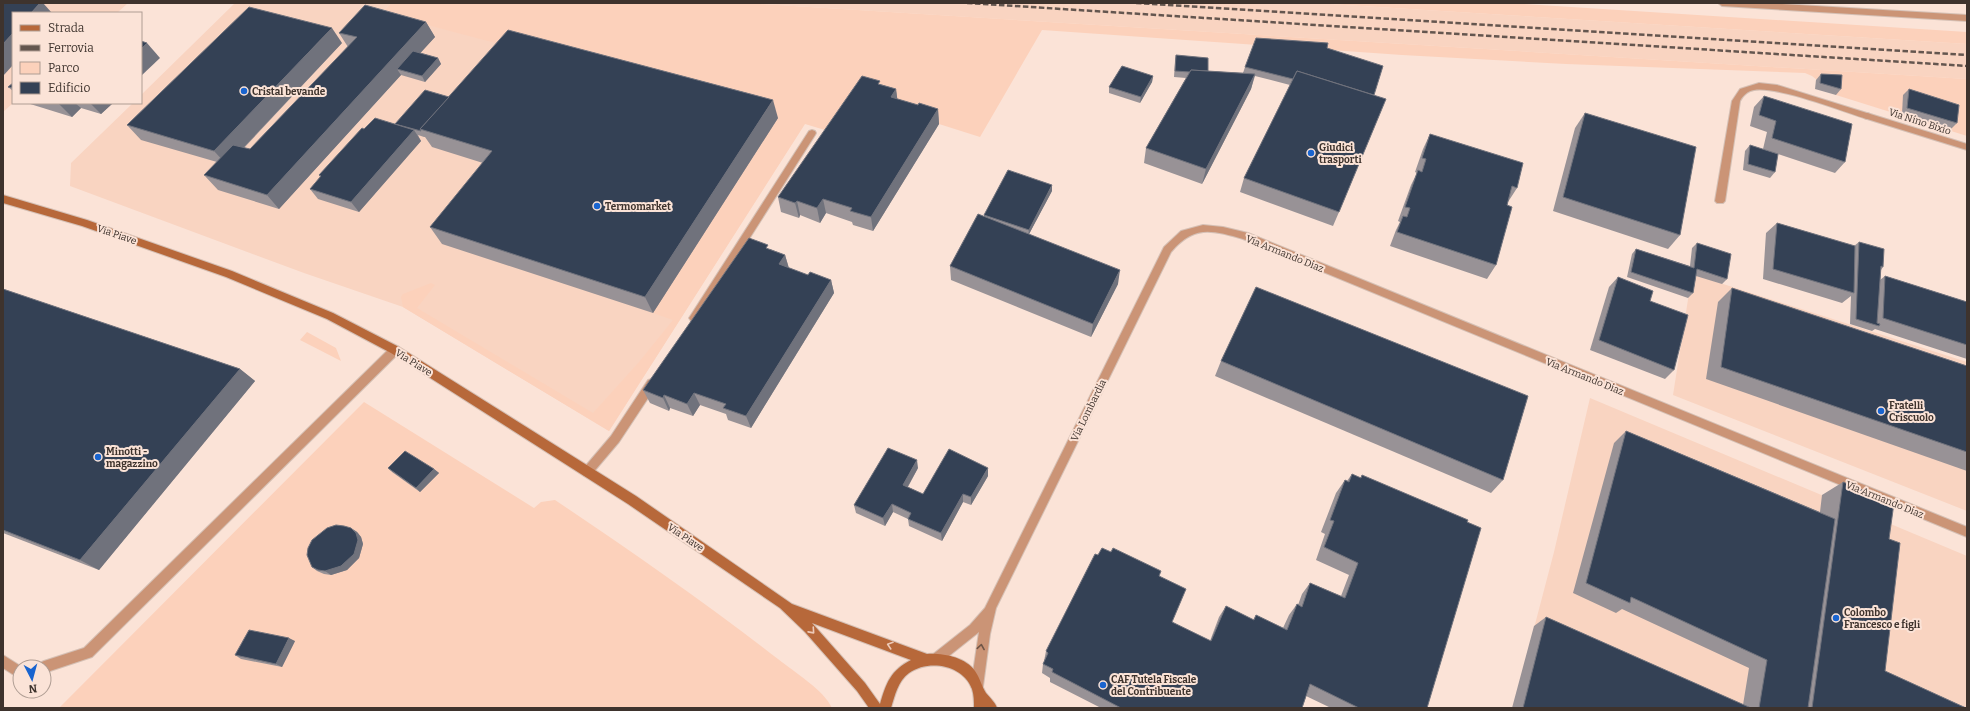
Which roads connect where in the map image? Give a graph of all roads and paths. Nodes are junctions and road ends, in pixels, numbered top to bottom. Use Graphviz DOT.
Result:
graph roads {
  1 [pos="1722,3"];
  2 [pos="1794,5"];
  3 [pos="1967,18"];
  4 [pos="812,133"];
  5 [pos="1967,147"];
  6 [pos="3,199"];
  7 [pos="1720,201"];
  8 [pos="1201,228"];
  9 [pos="688,328"];
  10 [pos="395,350"];
  11 [pos="658,375"];
  12 [pos="587,472"];
  13 [pos="1967,532"];
  14 [pos="784,604"];
  15 [pos="991,607"];
  16 [pos="931,659"];
  17 [pos="3,661"];
  18 [pos="52,664"];
  19 [pos="12,667"];
  20 [pos="978,690"];
  21 [pos="876,708"];
  22 [pos="885,708"];
  23 [pos="980,708"];
  24 [pos="990,708"];
  1 -- 2 [label="street"];
  2 -- 3 [label="street"];
  4 -- 9 [label="street"];
  5 -- 7 [label="street, Via Nino Bixio"];
  6 -- 10 [label="street, Via Piave"];
  8 -- 13 [label="street, Via Armando Diaz"];
  8 -- 15 [label="street, Via Lombardia"];
  10 -- 12 [label="street, Via Piave"];
  10 -- 18 [label="street"];
  11 -- 12 [label="street"];
  12 -- 14 [label="street, Via Piave"];
  16 -- 14 [label="street, Via Piave, one-way"];
  14 -- 21 [label="street, Via Piave, one-way"];
  15 -- 16 [label="street, Via Lombardia"];
  20 -- 15 [label="street, Via Lombardia, one-way"];
  16 -- 20 [label="street, Via Piave"];
  16 -- 22 [label="street"];
  17 -- 19 [label="street"];
  20 -- 23 [label="street"];
  20 -- 24 [label="street"];
}
